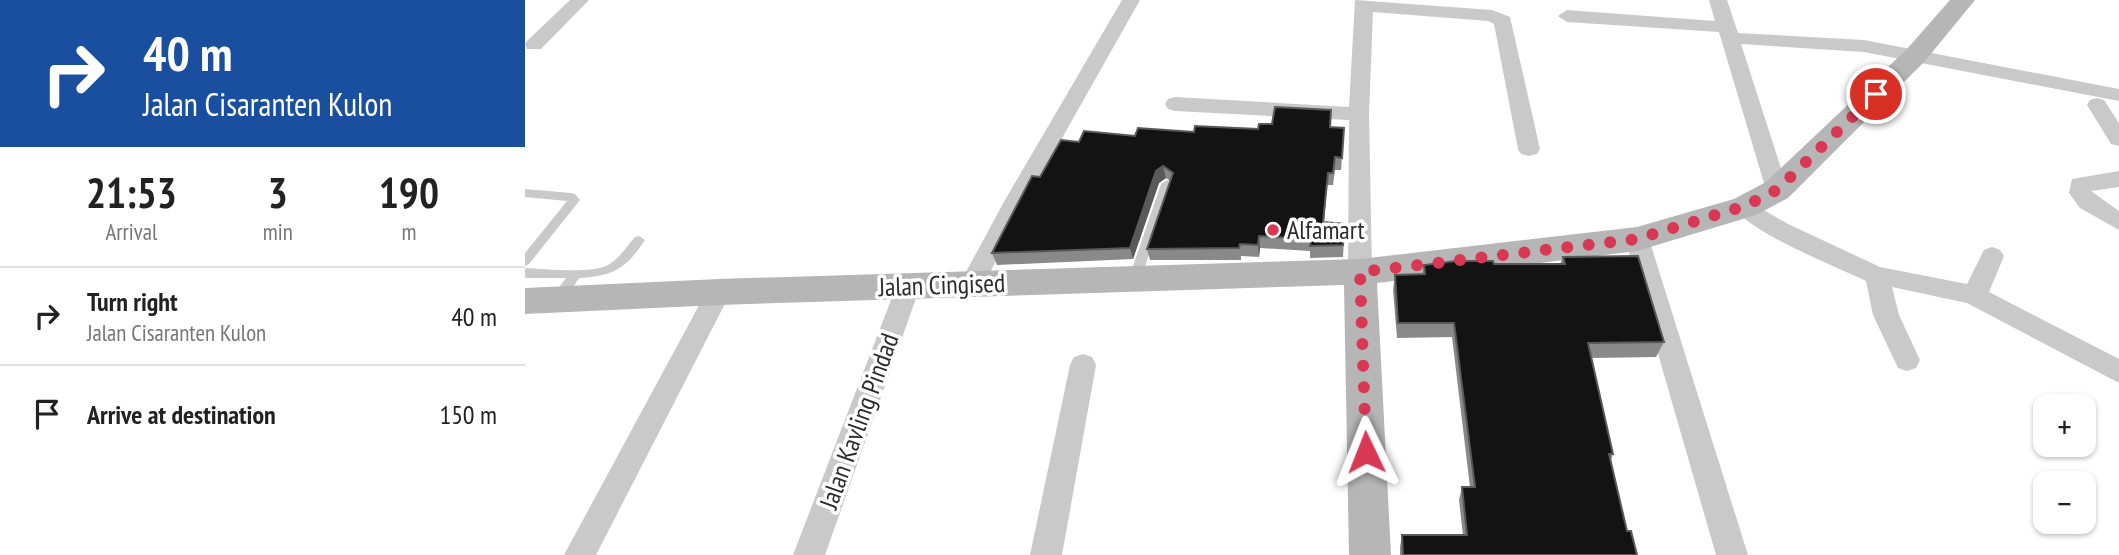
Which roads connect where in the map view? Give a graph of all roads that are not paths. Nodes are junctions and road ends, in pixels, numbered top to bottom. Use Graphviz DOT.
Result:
graph roads {
  1 [pos="580,0"];
  2 [pos="1131,0"];
  3 [pos="1718,0"];
  4 [pos="1963,0"];
  5 [pos="1364,3"];
  6 [pos="1567,16"];
  7 [pos="1727,33"];
  8 [pos="534,45"];
  9 [pos="1916,55"];
  10 [pos="2119,95"];
  11 [pos="1175,104"];
  12 [pos="2098,105"];
  13 [pos="1359,114"];
  14 [pos="2119,139"];
  15 [pos="1529,149"];
  16 [pos="2119,179"];
  17 [pos="1167,184"];
  18 [pos="1777,190"];
  19 [pos="525,193"];
  20 [pos="1745,206"];
  21 [pos="2119,222"];
  22 [pos="1637,239"];
  23 [pos="639,240"];
  24 [pos="1992,256"];
  25 [pos="525,261"];
  26 [pos="1360,272"];
  27 [pos="525,273"];
  28 [pos="576,274"];
  29 [pos="1877,276"];
  30 [pos="1135,278"];
  31 [pos="971,285"];
  32 [pos="908,287"];
  33 [pos="719,292"];
  34 [pos="1973,295"];
  35 [pos="540,300"];
  36 [pos="1907,360"];
  37 [pos="1083,365"];
  38 [pos="2119,372"];
  39 [pos="580,555"];
  40 [pos="809,555"];
  41 [pos="1046,555"];
  42 [pos="1370,555"];
  43 [pos="1732,555"];
  1 -- 8 [label="street"];
  2 -- 31 [label="street"];
  3 -- 7 [label="street"];
  4 -- 9 [label="main road, Jalan Cingised"];
  5 -- 13 [label="street"];
  5 -- 15 [label="street"];
  6 -- 7 [label="street"];
  7 -- 9 [label="street"];
  7 -- 18 [label="street"];
  9 -- 10 [label="street"];
  9 -- 18 [label="main road, Jalan Cingised"];
  11 -- 13 [label="street"];
  12 -- 14 [label="street"];
  13 -- 26 [label="street"];
  16 -- 21 [label="street"];
  17 -- 30 [label="lane"];
  18 -- 20 [label="main road, Jalan Cingised"];
  19 -- 25 [label="lane"];
  20 -- 22 [label="main road, Jalan Cingised"];
  20 -- 29 [label="street"];
  22 -- 26 [label="main road, Jalan Cingised"];
  22 -- 43 [label="street"];
  23 -- 28 [label="lane"];
  24 -- 34 [label="street"];
  26 -- 30 [label="main road, Jalan Cingised"];
  26 -- 42 [label="main road"];
  27 -- 28 [label="lane"];
  28 -- 35 [label="lane"];
  29 -- 34 [label="street"];
  29 -- 36 [label="street"];
  30 -- 31 [label="main road, Jalan Cingised"];
  31 -- 32 [label="main road, Jalan Cingised"];
  32 -- 33 [label="main road, Jalan Cingised"];
  32 -- 40 [label="street, Jalan Kavling Pindad"];
  33 -- 35 [label="main road, Jalan Cingised"];
  33 -- 39 [label="street"];
  34 -- 38 [label="street"];
  37 -- 41 [label="street"];
}
